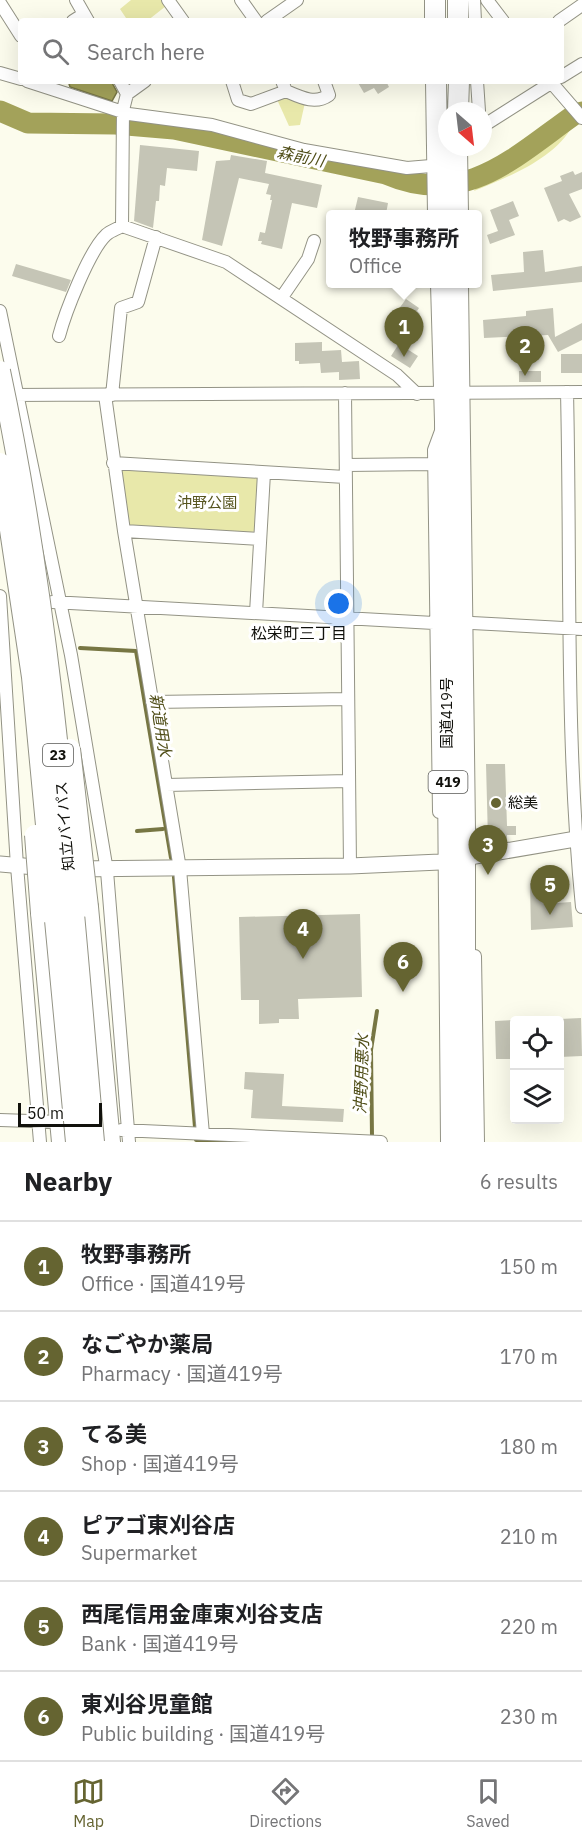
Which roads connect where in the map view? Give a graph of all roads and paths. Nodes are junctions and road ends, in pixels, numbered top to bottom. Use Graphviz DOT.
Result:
graph roads {
  1 [pos="76,0"];
  2 [pos="168,0"];
  3 [pos="241,0"];
  4 [pos="297,0"];
  5 [pos="435,0"];
  6 [pos="458,0"];
  7 [pos="474,0"];
  8 [pos="487,0"];
  9 [pos="0,3"];
  10 [pos="582,5"];
  11 [pos="284,16"];
  12 [pos="86,17"];
  13 [pos="181,18"];
  14 [pos="253,18"];
  15 [pos="435,18"];
  16 [pos="458,18"];
  17 [pos="475,18"];
  18 [pos="501,18"];
  19 [pos="563,18"];
  20 [pos="18,31"];
  21 [pos="582,64"];
  22 [pos="0,73"];
  23 [pos="564,74"];
  24 [pos="18,78"];
  25 [pos="36,84"];
  26 [pos="122,84"];
  27 [pos="141,84"];
  28 [pos="233,84"];
  29 [pos="325,84"];
  30 [pos="436,84"];
  31 [pos="459,84"];
  32 [pos="477,84"];
  33 [pos="548,84"];
  34 [pos="558,84"];
  35 [pos="284,86"];
  36 [pos="127,94"];
  37 [pos="458,102"];
  38 [pos="478,102"];
  39 [pos="576,104"];
  40 [pos="123,114"];
  41 [pos="582,118"];
  42 [pos="492,120"];
  43 [pos="458,156"];
  44 [pos="436,189"];
  45 [pos="458,210"];
  46 [pos="122,226"];
  47 [pos="156,237"];
  48 [pos="314,241"];
  49 [pos="441,288"];
  50 [pos="458,288"];
  51 [pos="282,297"];
  52 [pos="0,311"];
  53 [pos="59,336"];
  54 [pos="0,370"];
  55 [pos="567,392"];
  56 [pos="582,392"];
  57 [pos="345,393"];
  58 [pos="451,393"];
  59 [pos="417,394"];
  60 [pos="0,395"];
  61 [pos="17,395"];
  62 [pos="108,395"];
  63 [pos="452,422"];
  64 [pos="0,463"];
  65 [pos="113,463"];
  66 [pos="434,464"];
  67 [pos="345,471"];
  68 [pos="264,473"];
  69 [pos="124,531"];
  70 [pos="260,539"];
  71 [pos="576,547"];
  72 [pos="0,597"];
  73 [pos="58,602"];
  74 [pos="138,608"];
  75 [pos="256,613"];
  76 [pos="347,618"];
  77 [pos="434,622"];
  78 [pos="472,623"];
  79 [pos="576,629"];
  80 [pos="42,675"];
  81 [pos="347,699"];
  82 [pos="152,702"];
  83 [pos="577,713"];
  84 [pos="349,781"];
  85 [pos="166,785"];
  86 [pos="579,839"];
  87 [pos="457,860"];
  88 [pos="0,864"];
  89 [pos="17,866"];
  90 [pos="350,866"];
  91 [pos="180,869"];
  92 [pos="106,871"];
  93 [pos="582,907"];
  94 [pos="0,1120"];
  95 [pos="39,1123"];
  96 [pos="61,1132"];
  97 [pos="202,1134"];
  98 [pos="119,1136"];
  99 [pos="40,1142"];
  100 [pos="76,1142"];
  101 [pos="94,1142"];
  102 [pos="381,1142"];
  103 [pos="443,1142"];
  104 [pos="451,1142"];
  105 [pos="465,1142"];
  106 [pos="478,1142"];
  1 -- 12 [label="street"];
  2 -- 13 [label="street"];
  3 -- 14 [label="street"];
  4 -- 11 [label="street"];
  5 -- 15 [label="highway"];
  6 -- 16 [label="highway"];
  7 -- 17 [label="street"];
  8 -- 18 [label="street"];
  9 -- 20 [label="street"];
  10 -- 19 [label="street"];
  21 -- 23 [label="street"];
  22 -- 24 [label="street"];
  25 -- 40 [label="street"];
  26 -- 36 [label="street"];
  27 -- 36 [label="street"];
  28 -- 35 [label="street"];
  29 -- 35 [label="street"];
  30 -- 44 [label="highway"];
  31 -- 37 [label="highway"];
  32 -- 38 [label="street"];
  33 -- 42 [label="street"];
  34 -- 39 [label="street"];
  36 -- 40 [label="street"];
  39 -- 41 [label="street"];
  40 -- 44 [label="street"];
  40 -- 46 [label="street"];
  43 -- 45 [label="highway"];
  46 -- 47 [label="street"];
  46 -- 53 [label="street"];
  47 -- 51 [label="street"];
  47 -- 62 [label="street"];
  48 -- 51 [label="street"];
  49 -- 58 [label="highway, 国道419号 / 419"];
  50 -- 58 [label="highway, 国道419号 / 419"];
  51 -- 59 [label="street"];
  52 -- 61 [label="street"];
  54 -- 80 [label="highway, 知立バイパス / 23, bridge"];
  55 -- 56 [label="street"];
  55 -- 58 [label="street"];
  55 -- 71 [label="street"];
  57 -- 59 [label="street"];
  57 -- 62 [label="street"];
  57 -- 67 [label="street"];
  58 -- 59 [label="street"];
  58 -- 63 [label="highway, 国道419号 / 419"];
  60 -- 61 [label="street"];
  61 -- 62 [label="street"];
  61 -- 73 [label="street"];
  62 -- 65 [label="street"];
  63 -- 66 [label="street"];
  63 -- 78 [label="street"];
  63 -- 87 [label="highway, 国道419号 / 419"];
  64 -- 80 [label="highway, 知立バイパス / 23, bridge"];
  65 -- 68 [label="street"];
  65 -- 69 [label="street"];
  66 -- 67 [label="street"];
  66 -- 77 [label="street"];
  67 -- 68 [label="street"];
  67 -- 76 [label="street"];
  68 -- 70 [label="street"];
  69 -- 70 [label="street"];
  69 -- 74 [label="street"];
  70 -- 75 [label="street"];
  71 -- 79 [label="street"];
  72 -- 73 [label="street"];
  72 -- 89 [label="street"];
  73 -- 74 [label="street"];
  73 -- 92 [label="street"];
  74 -- 75 [label="street"];
  74 -- 82 [label="street"];
  75 -- 76 [label="street"];
  76 -- 77 [label="street"];
  76 -- 81 [label="street"];
  77 -- 87 [label="street"];
  78 -- 79 [label="street"];
  78 -- 87 [label="street"];
  79 -- 83 [label="street"];
  80 -- 96 [label="highway, bridge"];
  80 -- 98 [label="highway, bridge"];
  80 -- 100 [label="highway, 知立バイパス / 23, bridge"];
  80 -- 101 [label="highway, 知立バイパス / 23, bridge"];
  81 -- 82 [label="street"];
  81 -- 84 [label="street"];
  82 -- 85 [label="street"];
  83 -- 86 [label="street"];
  84 -- 85 [label="street"];
  84 -- 90 [label="street"];
  85 -- 91 [label="street"];
  86 -- 87 [label="street"];
  86 -- 93 [label="street"];
  87 -- 90 [label="street"];
  87 -- 103 [label="street"];
  87 -- 104 [label="highway, 国道419号 / 419"];
  87 -- 105 [label="highway, 国道419号 / 419"];
  87 -- 106 [label="street"];
  88 -- 89 [label="street"];
  89 -- 92 [label="street"];
  89 -- 95 [label="street"];
  90 -- 91 [label="street"];
  91 -- 92 [label="street"];
  91 -- 97 [label="street"];
  92 -- 98 [label="street"];
  94 -- 95 [label="street"];
  95 -- 96 [label="street"];
  95 -- 99 [label="street"];
  97 -- 98 [label="street"];
  97 -- 102 [label="street"];
}
